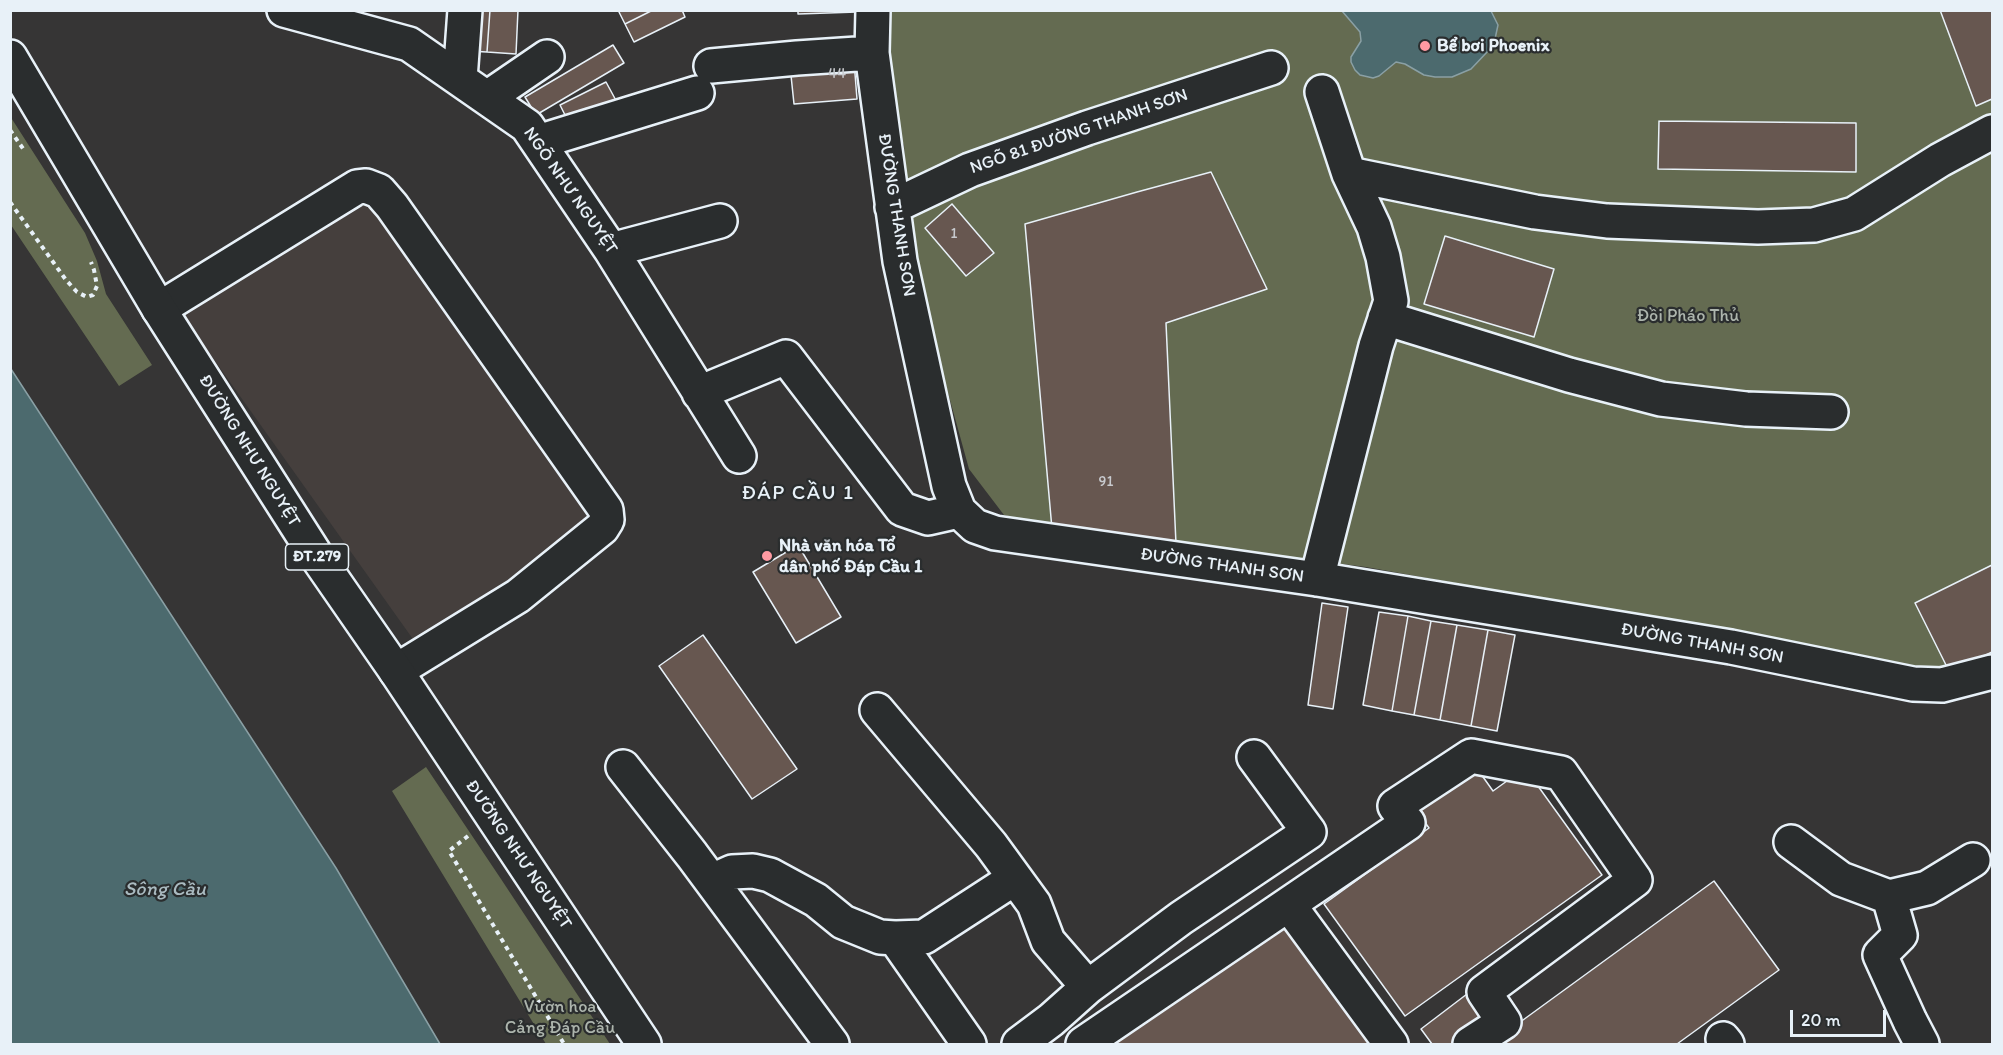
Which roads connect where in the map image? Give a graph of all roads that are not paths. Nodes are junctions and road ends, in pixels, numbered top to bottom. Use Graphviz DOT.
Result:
graph roads {
  1 [pos="284,10"];
  2 [pos="465,10"];
  3 [pos="873,10"];
  4 [pos="872,53"];
  5 [pos="10,57"];
  6 [pos="547,57"];
  7 [pos="1271,68"];
  8 [pos="460,79"];
  9 [pos="1322,92"];
  10 [pos="487,98"];
  11 [pos="1992,132"];
  12 [pos="538,142"];
  13 [pos="1349,174"];
  14 [pos="892,207"];
  15 [pos="720,221"];
  16 [pos="611,250"];
  17 [pos="159,309"];
  18 [pos="1385,318"];
  19 [pos="699,393"];
  20 [pos="1831,412"];
  21 [pos="739,456"];
  22 [pos="959,511"];
  23 [pos="1317,579"];
  24 [pos="396,671"];
  25 [pos="1992,672"];
  26 [pos="877,710"];
  27 [pos="1254,757"];
  28 [pos="623,767"];
  29 [pos="1791,842"];
  30 [pos="1973,860"];
  31 [pos="1015,878"];
  32 [pos="712,881"];
  33 [pos="1889,897"];
  34 [pos="1288,904"];
  35 [pos="895,938"];
  36 [pos="1088,987"];
  37 [pos="644,1044"];
  38 [pos="832,1044"];
  39 [pos="969,1044"];
  40 [pos="1019,1044"];
  41 [pos="1083,1044"];
  42 [pos="1391,1044"];
  43 [pos="1470,1044"];
  44 [pos="1922,1044"];
  1 -- 8 [label="street, NGÕ NHƯ NGUYỆT"];
  2 -- 8 [label="street"];
  3 -- 4 [label="street, ĐƯỜNG THANH SƠN"];
  4 -- 12 [label="street"];
  4 -- 14 [label="street, ĐƯỜNG THANH SƠN"];
  5 -- 17 [label="street, ĐƯỜNG NHƯ NGUYỆT / ĐT.279"];
  6 -- 10 [label="street"];
  7 -- 14 [label="street, NGÕ 81 ĐƯỜNG THANH SƠN"];
  8 -- 10 [label="street, NGÕ NHƯ NGUYỆT"];
  9 -- 13 [label="street"];
  10 -- 12 [label="street, NGÕ NHƯ NGUYỆT"];
  11 -- 13 [label="street"];
  12 -- 16 [label="street, NGÕ NHƯ NGUYỆT"];
  13 -- 18 [label="street"];
  14 -- 22 [label="street, ĐƯỜNG THANH SƠN"];
  15 -- 16 [label="street"];
  16 -- 19 [label="street, NGÕ NHƯ NGUYỆT"];
  17 -- 24 [label="street, ĐƯỜNG NHƯ NGUYỆT / ĐT.279"];
  17 -- 24 [label="street"];
  18 -- 20 [label="street"];
  18 -- 23 [label="street"];
  19 -- 21 [label="street, NGÕ NHƯ NGUYỆT"];
  19 -- 22 [label="street"];
  22 -- 23 [label="street, ĐƯỜNG THANH SƠN"];
  23 -- 25 [label="street, ĐƯỜNG THANH SƠN"];
  24 -- 37 [label="street, ĐƯỜNG NHƯ NGUYỆT / ĐT.279"];
  26 -- 31 [label="street"];
  27 -- 36 [label="street"];
  28 -- 32 [label="street"];
  29 -- 33 [label="street"];
  30 -- 33 [label="street"];
  31 -- 35 [label="street"];
  31 -- 36 [label="street"];
  32 -- 35 [label="street"];
  32 -- 38 [label="street"];
  33 -- 44 [label="street"];
  34 -- 41 [label="street"];
  34 -- 42 [label="street"];
  34 -- 43 [label="street"];
  35 -- 39 [label="street"];
  36 -- 40 [label="street"];
}
